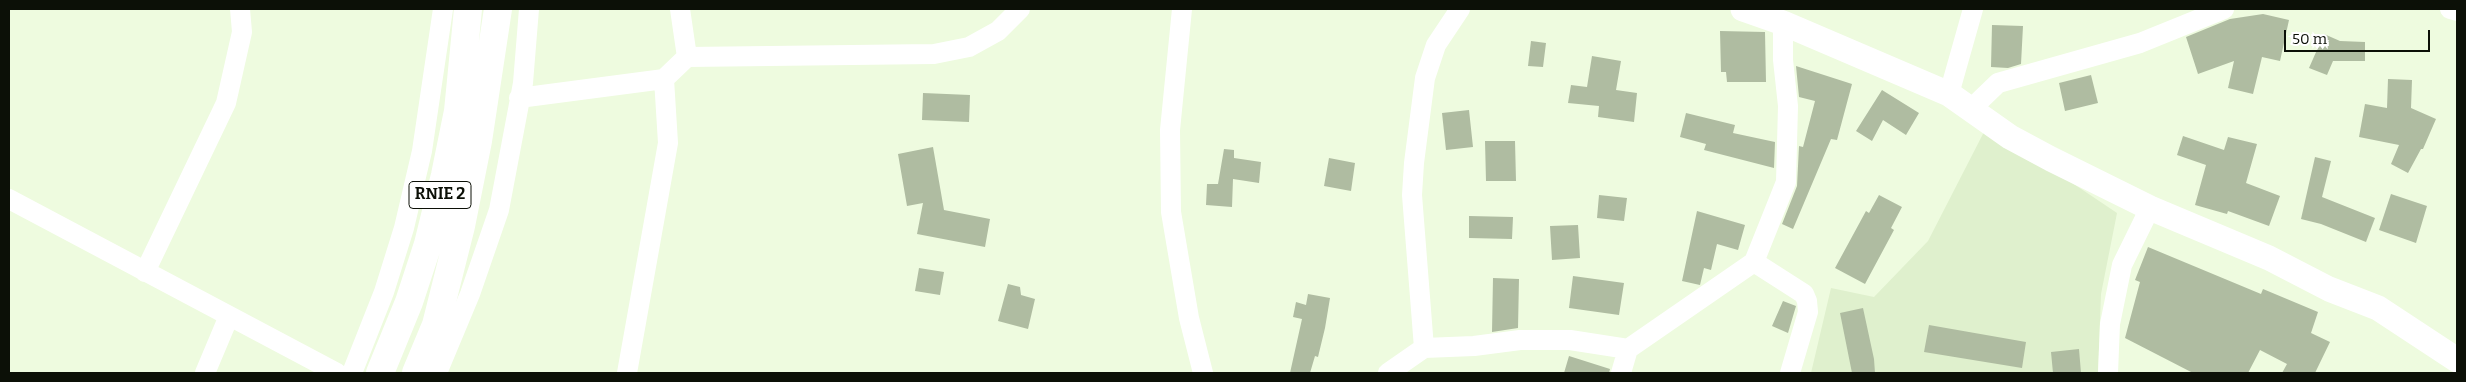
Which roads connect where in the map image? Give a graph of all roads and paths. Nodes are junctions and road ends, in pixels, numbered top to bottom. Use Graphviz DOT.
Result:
graph roads {
  1 [pos="240,9"];
  2 [pos="443,9"];
  3 [pos="468,9"];
  4 [pos="498,9"];
  5 [pos="529,9"];
  6 [pos="680,9"];
  7 [pos="1020,9"];
  8 [pos="1182,9"];
  9 [pos="1460,9"];
  10 [pos="1743,9"];
  11 [pos="1973,9"];
  12 [pos="2224,9"];
  13 [pos="2450,9"];
  14 [pos="2457,10"];
  15 [pos="1783,23"];
  16 [pos="687,57"];
  17 [pos="664,79"];
  18 [pos="1948,94"];
  19 [pos="519,98"];
  20 [pos="1971,109"];
  21 [pos="9,199"];
  22 [pos="2150,208"];
  23 [pos="1754,262"];
  24 [pos="145,272"];
  25 [pos="229,316"];
  26 [pos="1424,348"];
  27 [pos="1628,349"];
  28 [pos="2457,360"];
  29 [pos="205,373"];
  30 [pos="337,373"];
  31 [pos="352,373"];
  32 [pos="380,373"];
  33 [pos="416,373"];
  34 [pos="438,373"];
  35 [pos="627,373"];
  36 [pos="1202,373"];
  37 [pos="1388,373"];
  38 [pos="1621,373"];
  39 [pos="1790,373"];
  40 [pos="2108,373"];
  1 -- 24 [label="street"];
  2 -- 31 [label="street"];
  3 -- 32 [label="highway, RNIE 2 / RNIE 2"];
  4 -- 33 [label="highway, RNIE 2 / RNIE 2"];
  5 -- 19 [label="street"];
  6 -- 16 [label="street"];
  7 -- 16 [label="street"];
  8 -- 36 [label="street"];
  9 -- 26 [label="street"];
  10 -- 15 [label="street"];
  11 -- 18 [label="street"];
  12 -- 20 [label="street"];
  13 -- 14 [label="street"];
  15 -- 18 [label="street"];
  15 -- 23 [label="street"];
  16 -- 17 [label="street"];
  17 -- 19 [label="street"];
  17 -- 35 [label="street"];
  18 -- 20 [label="street"];
  19 -- 34 [label="street"];
  20 -- 22 [label="street"];
  21 -- 24 [label="street"];
  22 -- 28 [label="street"];
  22 -- 40 [label="street"];
  23 -- 27 [label="street"];
  23 -- 39 [label="street"];
  24 -- 25 [label="street"];
  25 -- 29 [label="street"];
  25 -- 30 [label="street"];
  26 -- 27 [label="street"];
  26 -- 37 [label="street"];
  27 -- 38 [label="street"];
}
